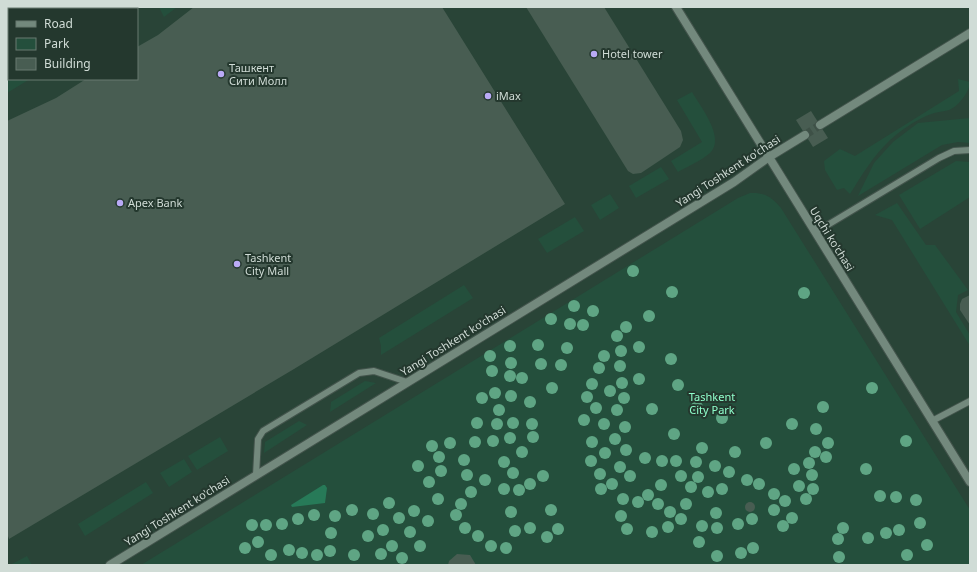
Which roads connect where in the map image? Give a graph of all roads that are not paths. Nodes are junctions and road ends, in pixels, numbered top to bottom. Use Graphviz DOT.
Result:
graph roads {
  1 [pos="676,7"];
  2 [pos="970,34"];
  3 [pos="820,126"];
  4 [pos="805,135"];
  5 [pos="970,150"];
  6 [pos="769,157"];
  7 [pos="816,232"];
  8 [pos="407,382"];
  9 [pos="970,401"];
  10 [pos="932,421"];
  11 [pos="256,475"];
  12 [pos="970,482"];
  13 [pos="110,565"];
  1 -- 6 [label="street, Uqchi ko'chasi"];
  2 -- 3 [label="street"];
  4 -- 6 [label="street, Yangi Toshkent ko'chasi"];
  5 -- 7 [label="lane"];
  6 -- 7 [label="street, Uqchi ko'chasi"];
  6 -- 8 [label="street, Yangi Toshkent ko'chasi"];
  7 -- 10 [label="street, Uqchi ko'chasi"];
  8 -- 11 [label="street, Yangi Toshkent ko'chasi"];
  8 -- 11 [label="lane"];
  9 -- 10 [label="lane"];
  10 -- 12 [label="street, Uqchi ko'chasi"];
  11 -- 13 [label="street, Yangi Toshkent ko'chasi"];
}
